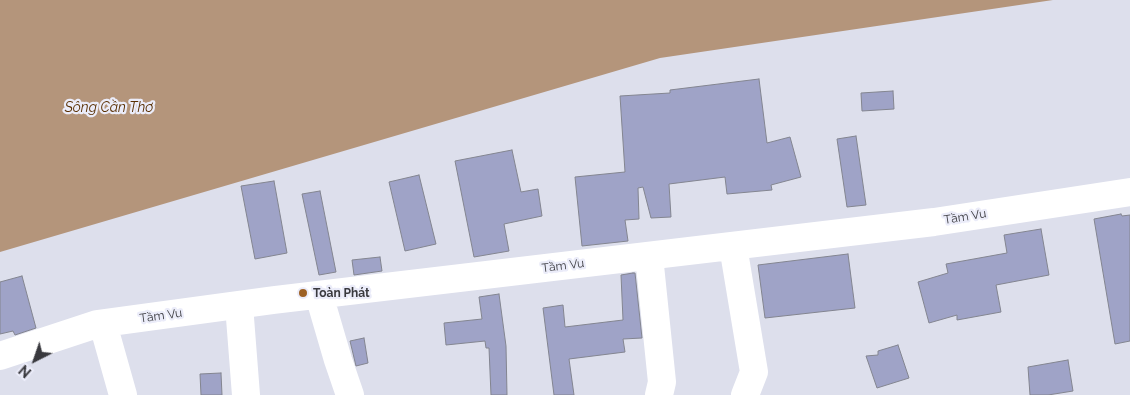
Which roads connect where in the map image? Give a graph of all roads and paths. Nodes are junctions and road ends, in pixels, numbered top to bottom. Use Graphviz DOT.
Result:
graph roads {
  1 [pos="1130,192"];
  2 [pos="733,246"];
  3 [pos="649,256"];
  4 [pos="319,295"];
  5 [pos="238,305"];
  6 [pos="103,324"];
  7 [pos="0,356"];
  8 [pos="123,395"];
  9 [pos="246,395"];
  10 [pos="350,395"];
  11 [pos="659,395"];
  12 [pos="745,395"];
  1 -- 2 [label="street, Tầm Vu"];
  2 -- 3 [label="street, Tầm Vu"];
  2 -- 12 [label="street"];
  3 -- 4 [label="street, Tầm Vu"];
  3 -- 11 [label="street"];
  4 -- 5 [label="street, Tầm Vu"];
  4 -- 10 [label="street"];
  5 -- 6 [label="street, Tầm Vu"];
  5 -- 9 [label="street"];
  6 -- 7 [label="street, Tầm Vu"];
  6 -- 8 [label="street"];
}
